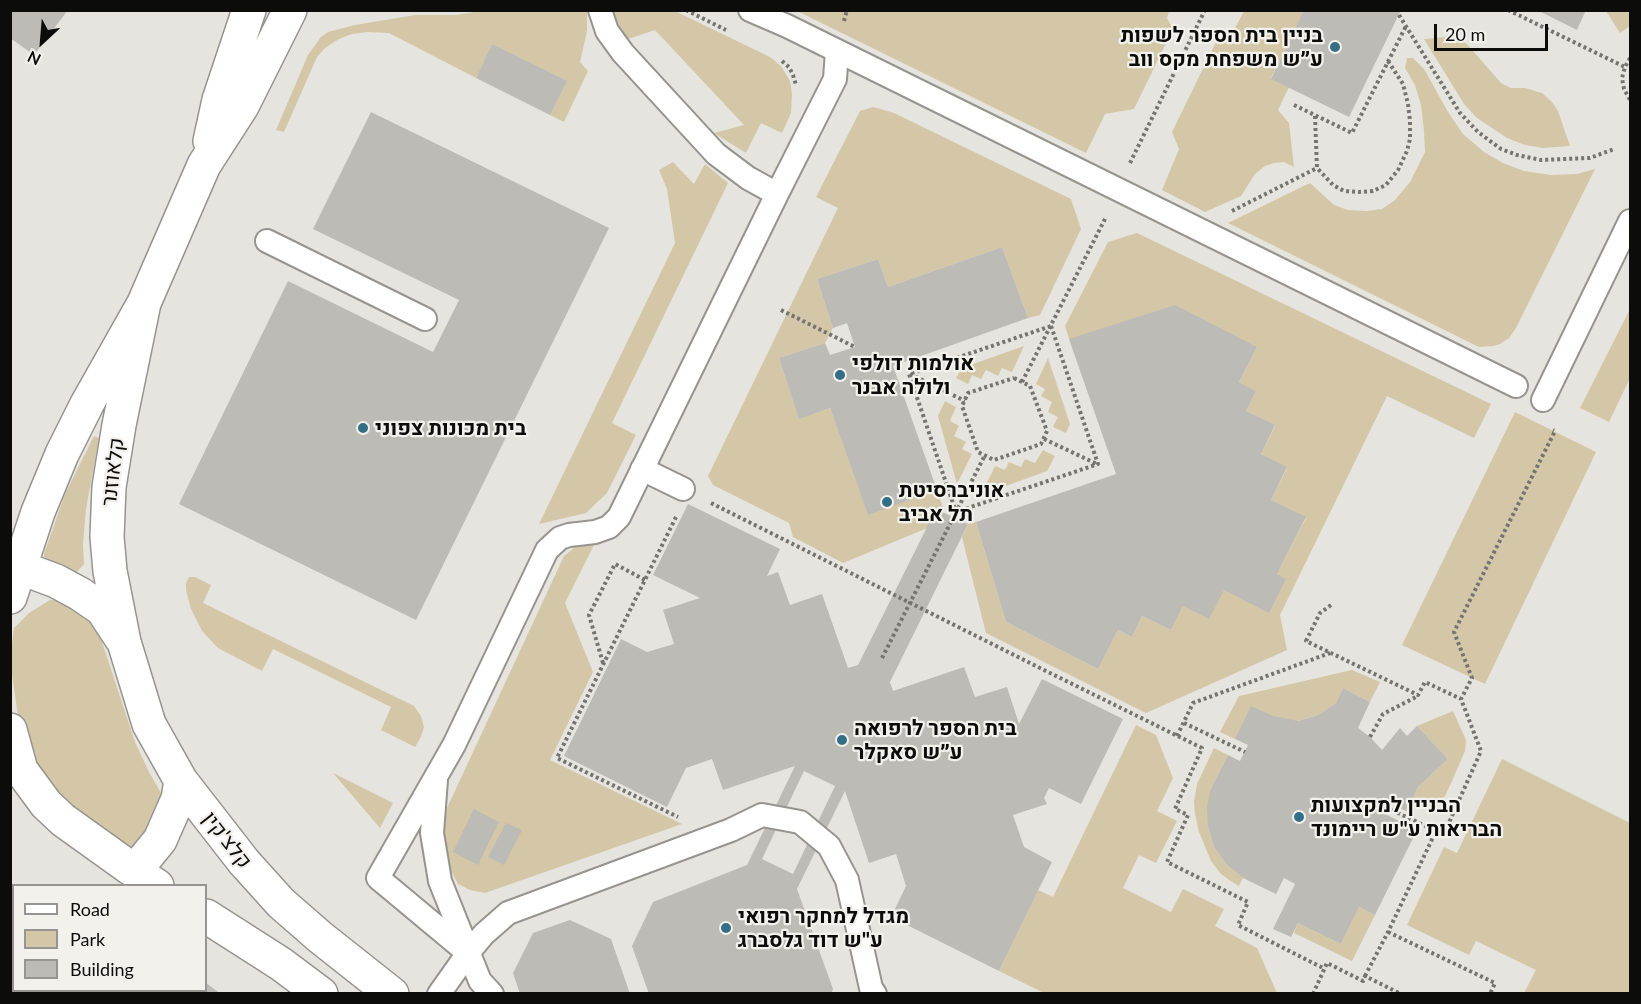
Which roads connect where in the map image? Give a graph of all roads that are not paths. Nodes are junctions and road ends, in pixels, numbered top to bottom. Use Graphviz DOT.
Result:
graph roads {
  1 [pos="249,10"];
  2 [pos="290,10"];
  3 [pos="600,10"];
  4 [pos="750,10"];
  5 [pos="837,51"];
  6 [pos="204,165"];
  7 [pos="777,194"];
  8 [pos="1630,221"];
  9 [pos="267,241"];
  10 [pos="144,303"];
  11 [pos="425,319"];
  12 [pos="1516,386"];
  13 [pos="1543,400"];
  14 [pos="642,469"];
  15 [pos="686,491"];
  16 [pos="13,580"];
  17 [pos="124,642"];
  18 [pos="10,730"];
  19 [pos="436,777"];
  20 [pos="181,781"];
  21 [pos="130,868"];
  22 [pos="155,884"];
  23 [pos="207,917"];
  24 [pos="468,953"];
  25 [pos="321,993"];
  26 [pos="392,993"];
  27 [pos="439,993"];
  28 [pos="492,993"];
  29 [pos="875,993"];
  1 -- 6 [label="street, קלאוזנר"];
  2 -- 6 [label="street, קלאוזנר"];
  3 -- 7 [label="lane"];
  4 -- 5 [label="lane"];
  5 -- 7 [label="lane"];
  5 -- 12 [label="lane"];
  6 -- 10 [label="street, קלאוזנר"];
  7 -- 14 [label="lane"];
  8 -- 13 [label="lane"];
  9 -- 11 [label="lane"];
  10 -- 16 [label="street, קלאוזנר"];
  10 -- 17 [label="street, קלאוזנר"];
  14 -- 15 [label="lane"];
  14 -- 19 [label="lane"];
  16 -- 17 [label="street"];
  17 -- 20 [label="street, קלצ'קין"];
  18 -- 21 [label="street"];
  19 -- 24 [label="lane"];
  19 -- 24 [label="lane"];
  20 -- 21 [label="street"];
  20 -- 26 [label="street, קלצ'קין"];
  21 -- 22 [label="street"];
  23 -- 25 [label="street"];
  24 -- 27 [label="lane"];
  24 -- 28 [label="lane"];
  24 -- 29 [label="lane"];
}
